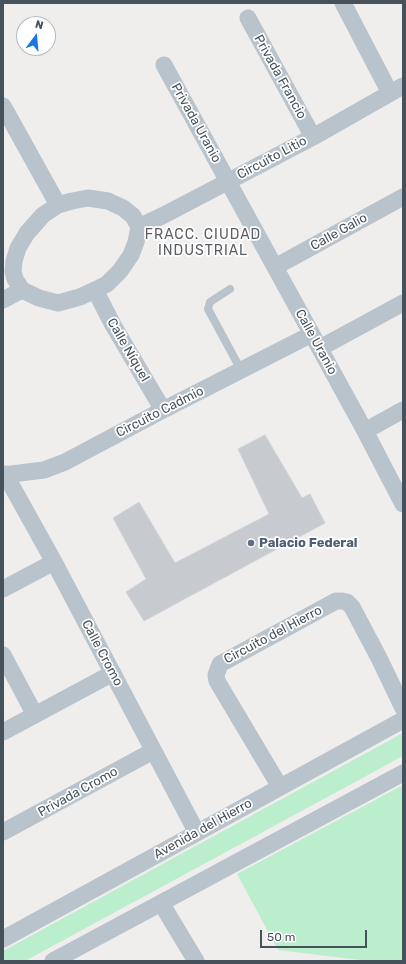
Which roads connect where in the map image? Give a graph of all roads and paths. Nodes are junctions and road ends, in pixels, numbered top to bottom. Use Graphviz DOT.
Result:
graph roads {
  1 [pos="343,3"];
  2 [pos="248,18"];
  3 [pos="164,64"];
  4 [pos="396,90"];
  5 [pos="3,108"];
  6 [pos="313,136"];
  7 [pos="228,181"];
  8 [pos="403,197"];
  9 [pos="58,205"];
  10 [pos="139,226"];
  11 [pos="275,267"];
  12 [pos="230,289"];
  13 [pos="22,290"];
  14 [pos="95,290"];
  15 [pos="3,300"];
  16 [pos="403,303"];
  17 [pos="316,341"];
  18 [pos="242,370"];
  19 [pos="163,410"];
  20 [pos="403,410"];
  21 [pos="365,430"];
  22 [pos="4,475"];
  23 [pos="403,504"];
  24 [pos="54,562"];
  25 [pos="3,589"];
  26 [pos="3,655"];
  27 [pos="113,673"];
  28 [pos="403,708"];
  29 [pos="35,715"];
  30 [pos="403,720"];
  31 [pos="3,732"];
  32 [pos="153,751"];
  33 [pos="403,773"];
  34 [pos="280,787"];
  35 [pos="3,832"];
  36 [pos="197,833"];
  37 [pos="161,903"];
  38 [pos="3,938"];
  39 [pos="53,961"];
  40 [pos="196,961"];
  1 -- 4 [label="street"];
  2 -- 6 [label="street, Privada Francio"];
  3 -- 7 [label="street, Privada Uranio"];
  4 -- 6 [label="street, Circuito Litio"];
  5 -- 9 [label="street"];
  6 -- 7 [label="street, Circuito Litio"];
  7 -- 10 [label="street, Circuito Litio"];
  7 -- 11 [label="street, Calle Uranio"];
  8 -- 11 [label="street, Calle Galio"];
  9 -- 10 [label="street"];
  9 -- 13 [label="street"];
  10 -- 14 [label="street"];
  11 -- 17 [label="street, Calle Uranio"];
  12 -- 18 [label="lane"];
  13 -- 14 [label="street"];
  13 -- 15 [label="street"];
  14 -- 19 [label="street, Calle Níquel"];
  16 -- 17 [label="street, Circuito Cadmio"];
  17 -- 18 [label="street, Circuito Cadmio"];
  17 -- 21 [label="street, Calle Uranio"];
  18 -- 19 [label="street, Circuito Cadmio"];
  19 -- 22 [label="street, Circuito Cadmio"];
  20 -- 21 [label="street"];
  21 -- 23 [label="street, Calle Uranio"];
  22 -- 24 [label="street, Calle Cromo"];
  24 -- 25 [label="street"];
  24 -- 27 [label="street, Calle Cromo"];
  26 -- 29 [label="street"];
  27 -- 29 [label="street"];
  27 -- 32 [label="street, Calle Cromo"];
  28 -- 34 [label="street, Circuito del Hierro"];
  29 -- 31 [label="street"];
  30 -- 34 [label="street, Avenida del Hierro"];
  32 -- 35 [label="street, Privada Cromo"];
  32 -- 36 [label="street, Calle Cromo"];
  33 -- 37 [label="street"];
  34 -- 36 [label="street, Avenida del Hierro"];
  36 -- 38 [label="street, Avenida del Hierro"];
  37 -- 39 [label="street"];
  37 -- 40 [label="street"];
}
